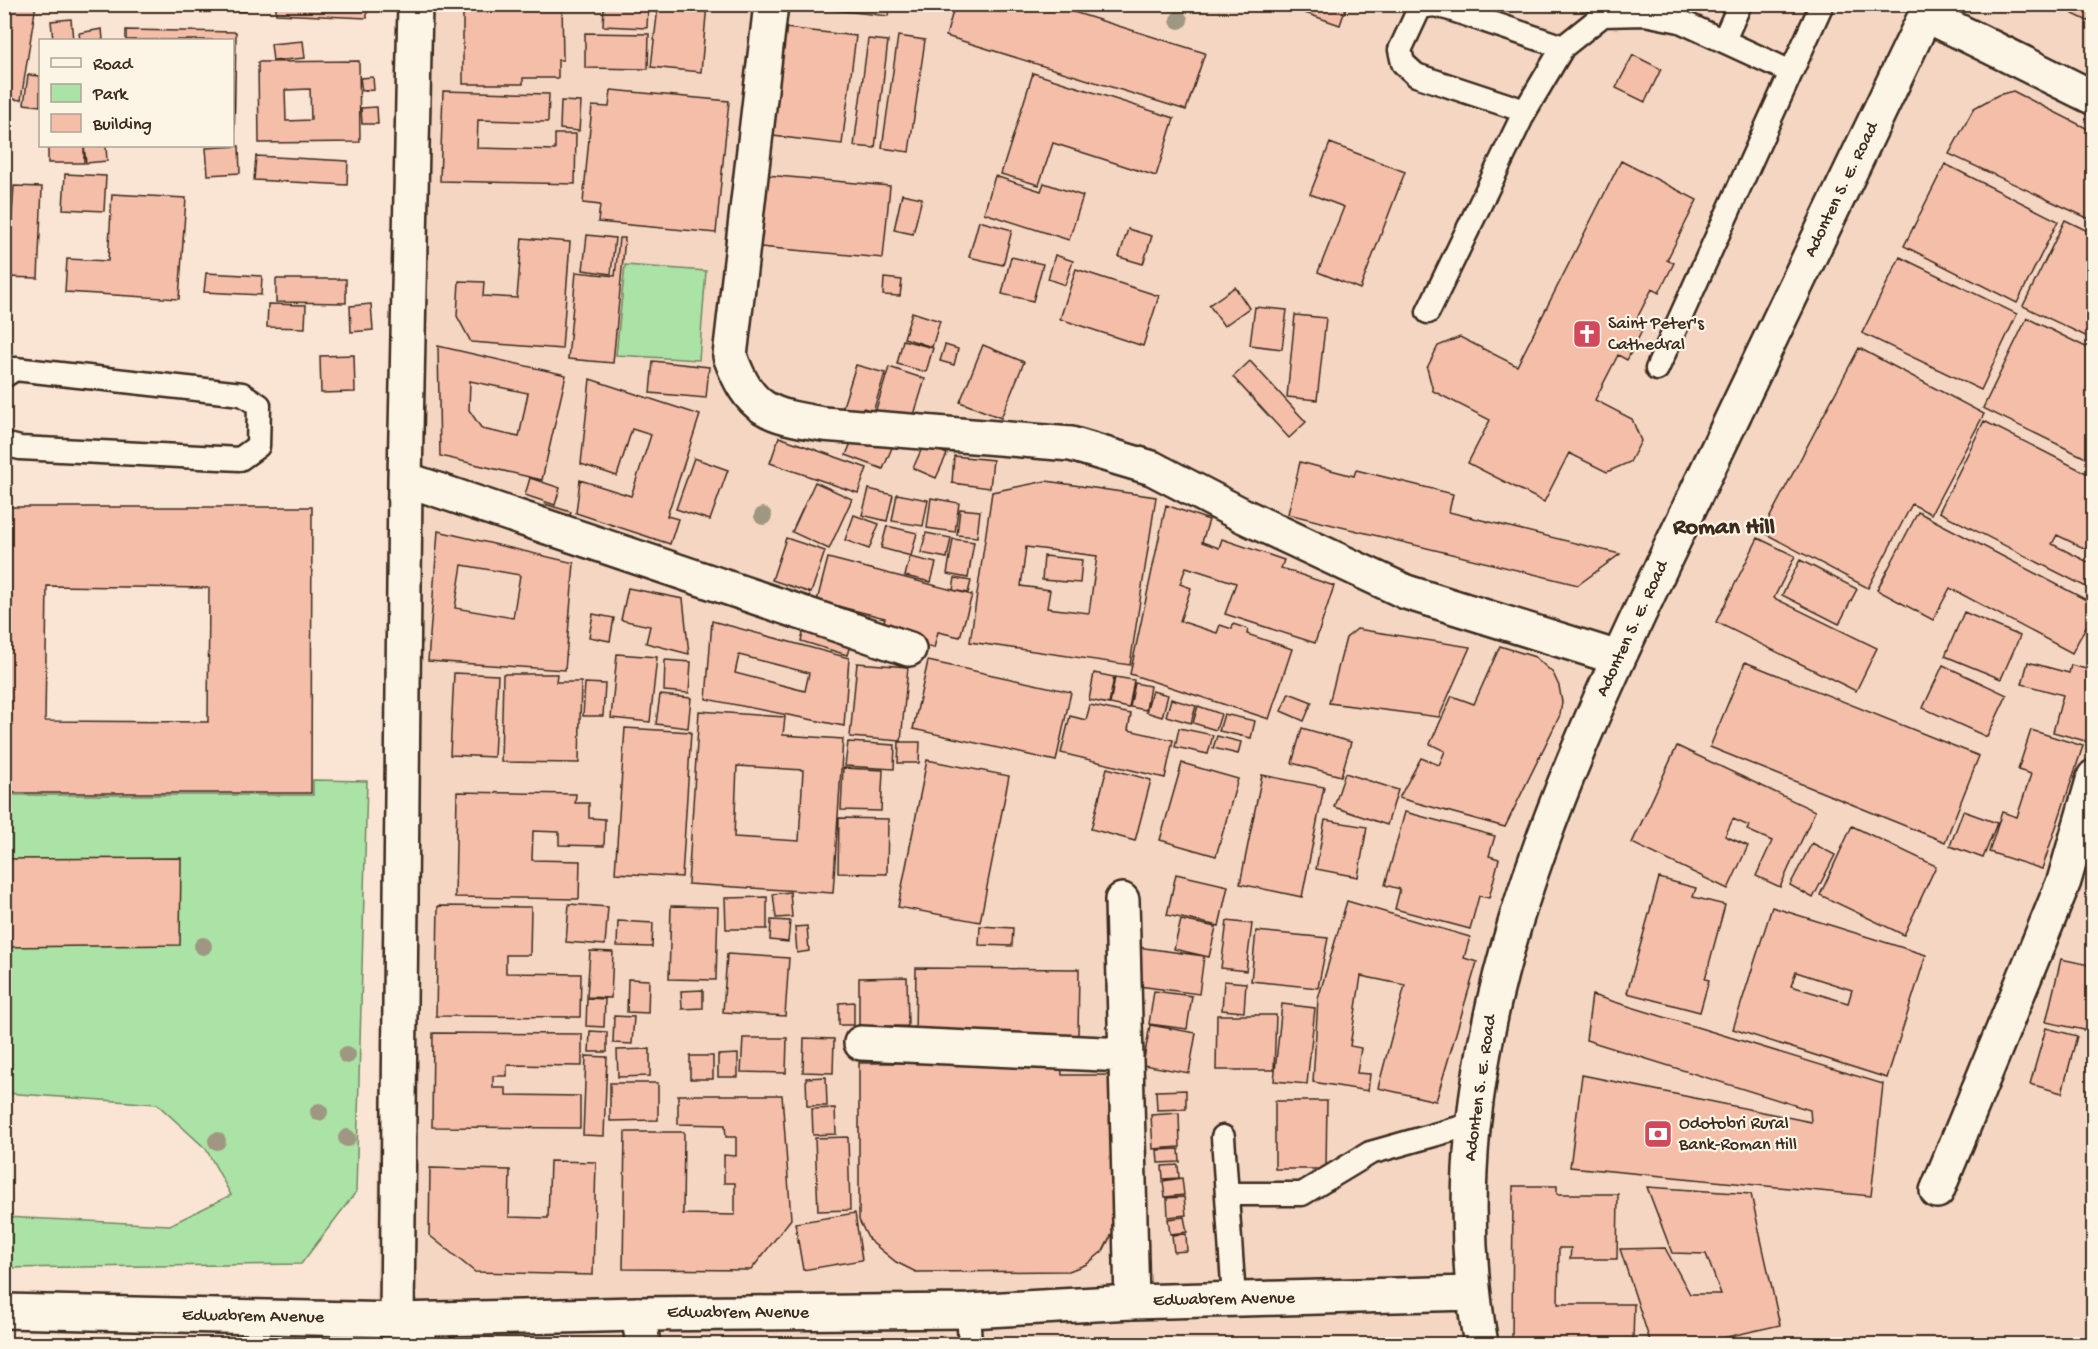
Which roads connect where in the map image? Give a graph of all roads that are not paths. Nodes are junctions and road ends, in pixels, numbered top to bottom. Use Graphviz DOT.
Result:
graph roads {
  1 [pos="415,4"];
  2 [pos="771,4"];
  3 [pos="1740,4"];
  4 [pos="1822,4"];
  5 [pos="1928,10"];
  6 [pos="1684,13"];
  7 [pos="1724,40"];
  8 [pos="1563,47"];
  9 [pos="1791,72"];
  10 [pos="2094,98"];
  11 [pos="1525,111"];
  12 [pos="1428,312"];
  13 [pos="1657,369"];
  14 [pos="4,376"];
  15 [pos="4,444"];
  16 [pos="405,479"];
  17 [pos="909,649"];
  18 [pos="1618,658"];
  19 [pos="2094,777"];
  20 [pos="1122,900"];
  21 [pos="861,1043"];
  22 [pos="1126,1055"];
  23 [pos="1473,1124"];
  24 [pos="1223,1137"];
  25 [pos="1937,1191"];
  26 [pos="1227,1194"];
  27 [pos="1472,1293"];
  28 [pos="1234,1299"];
  29 [pos="1132,1302"];
  30 [pos="4,1311"];
  31 [pos="969,1311"];
  32 [pos="415,1328"];
  33 [pos="641,1329"];
  34 [pos="970,1344"];
  35 [pos="1482,1344"];
  1 -- 16 [label="street"];
  2 -- 18 [label="street"];
  3 -- 7 [label="lane"];
  4 -- 9 [label="lane"];
  5 -- 10 [label="street"];
  5 -- 18 [label="street, Adonten S. E. Road"];
  6 -- 7 [label="lane"];
  6 -- 8 [label="lane"];
  7 -- 9 [label="lane"];
  8 -- 11 [label="lane"];
  8 -- 11 [label="lane"];
  9 -- 13 [label="lane"];
  11 -- 12 [label="lane"];
  14 -- 15 [label="lane"];
  16 -- 17 [label="street"];
  16 -- 32 [label="street"];
  18 -- 23 [label="street, Adonten S. E. Road"];
  19 -- 25 [label="street"];
  20 -- 22 [label="street"];
  21 -- 22 [label="street"];
  22 -- 29 [label="street"];
  23 -- 26 [label="lane"];
  23 -- 27 [label="street, Adonten S. E. Road"];
  24 -- 26 [label="lane"];
  26 -- 28 [label="lane"];
  27 -- 28 [label="street, Edwabrem Avenue"];
  27 -- 35 [label="street, Adonten S. E. Road"];
  28 -- 29 [label="street, Edwabrem Avenue"];
  29 -- 31 [label="street, Edwabrem Avenue"];
  30 -- 32 [label="street, Edwabrem Avenue"];
  31 -- 33 [label="street, Edwabrem Avenue"];
  31 -- 34 [label="lane"];
  32 -- 33 [label="street, Edwabrem Avenue"];
}
